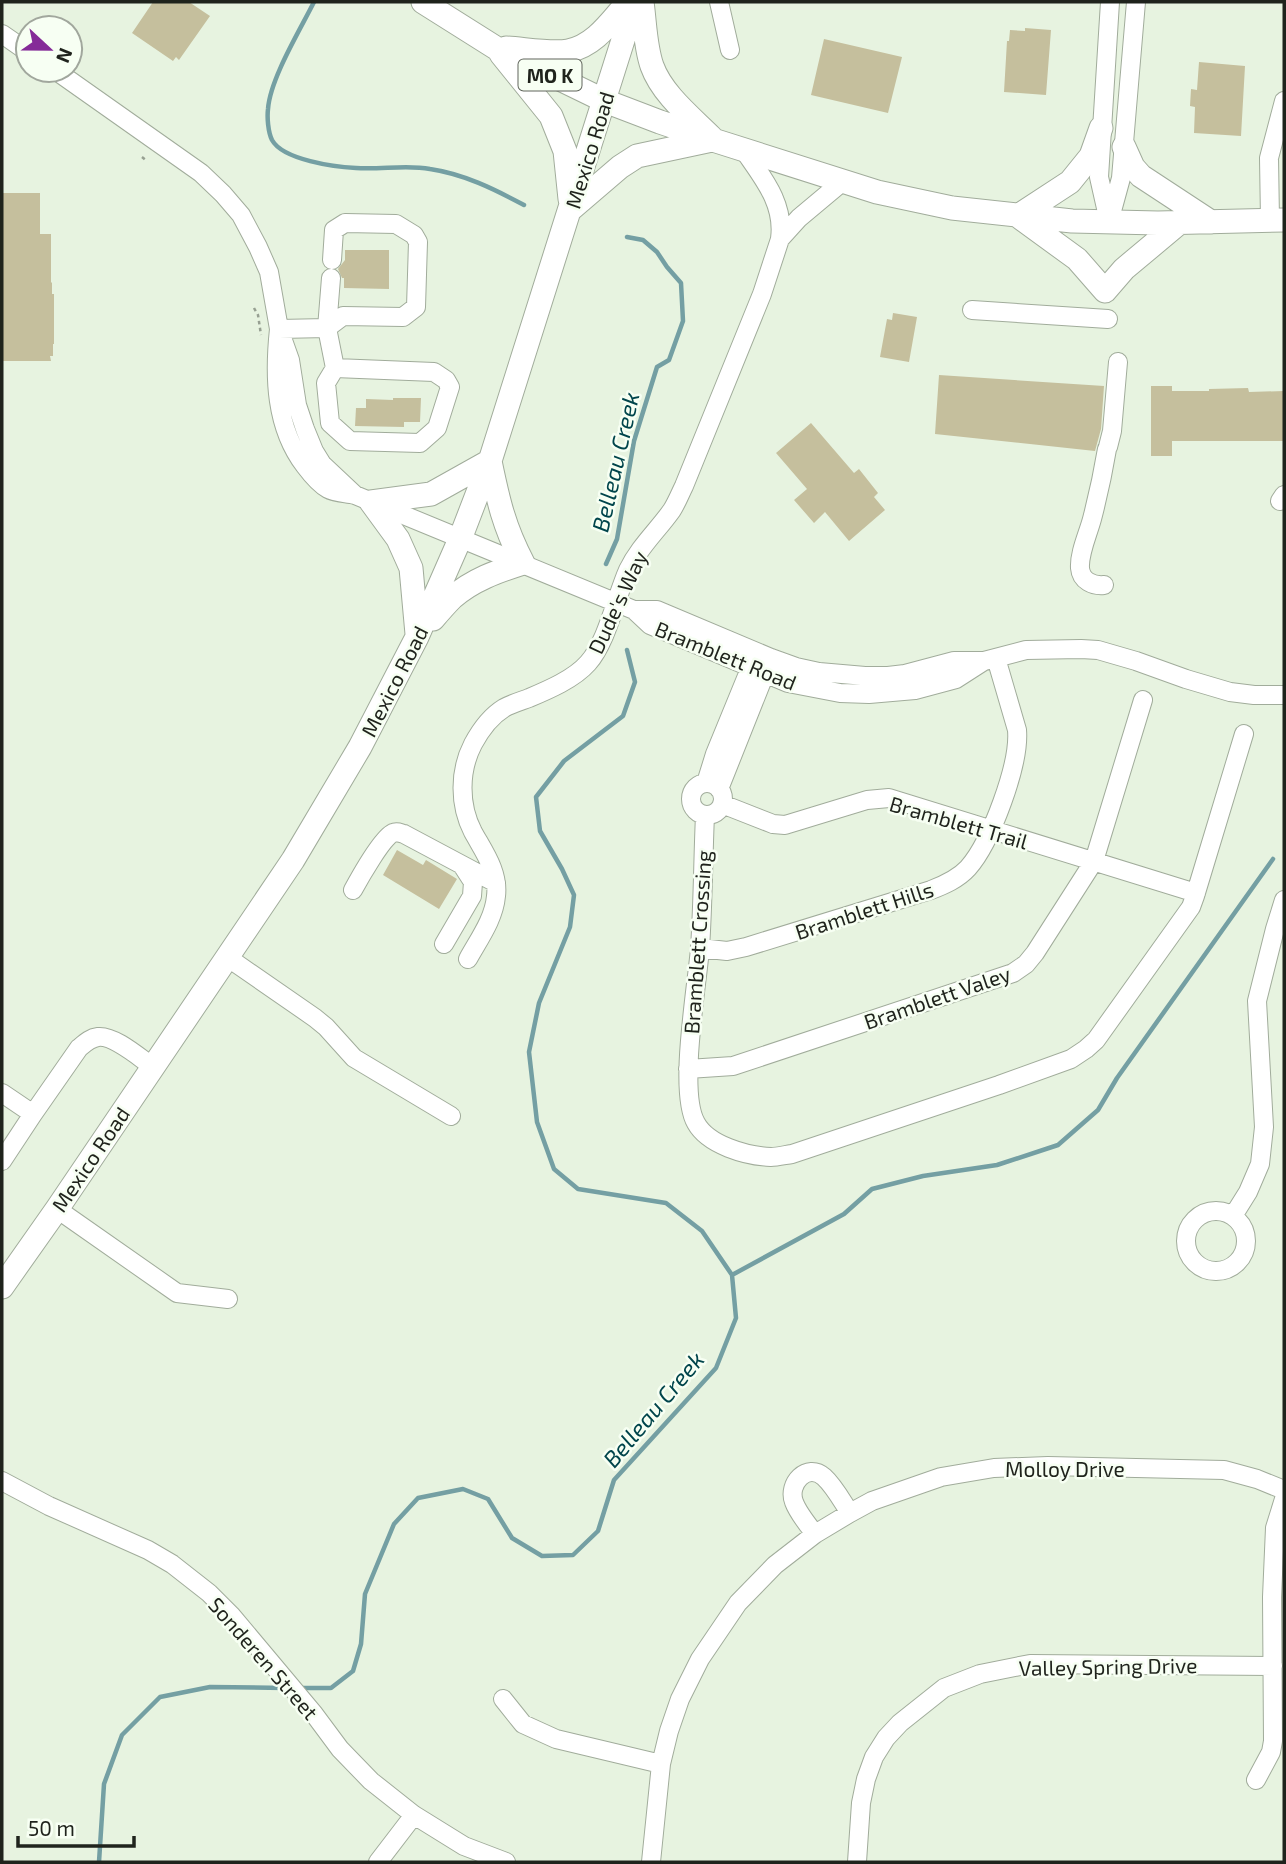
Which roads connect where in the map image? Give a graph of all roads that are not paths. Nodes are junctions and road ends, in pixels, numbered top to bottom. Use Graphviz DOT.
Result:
graph roads {
  1 [pos="423,2"];
  2 [pos="628,2"];
  3 [pos="635,2"];
  4 [pos="642,2"];
  5 [pos="719,2"];
  6 [pos="1110,2"];
  7 [pos="1136,2"];
  8 [pos="496,48"];
  9 [pos="730,50"];
  10 [pos="75,84"];
  11 [pos="605,101"];
  12 [pos="1284,101"];
  13 [pos="1101,128"];
  14 [pos="713,140"];
  15 [pos="1124,147"];
  16 [pos="743,149"];
  17 [pos="842,181"];
  18 [pos="571,209"];
  19 [pos="1018,216"];
  20 [pos="1277,220"];
  21 [pos="1109,222"];
  22 [pos="1211,222"];
  23 [pos="1179,223"];
  24 [pos="780,239"];
  25 [pos="972,310"];
  26 [pos="1108,319"];
  27 [pos="327,328"];
  28 [pos="279,329"];
  29 [pos="1118,362"];
  30 [pos="335,368"];
  31 [pos="490,461"];
  32 [pos="363,498"];
  33 [pos="460,539"];
  34 [pos="523,563"];
  35 [pos="1104,585"];
  36 [pos="615,603"];
  37 [pos="417,637"];
  38 [pos="990,660"];
  39 [pos="761,663"];
  40 [pos="1284,695"];
  41 [pos="1143,700"];
  42 [pos="1244,734"];
  43 [pos="716,792"];
  44 [pos="705,815"];
  45 [pos="992,831"];
  46 [pos="1094,861"];
  47 [pos="462,865"];
  48 [pos="496,883"];
  49 [pos="353,890"];
  50 [pos="1196,893"];
  51 [pos="1284,900"];
  52 [pos="444,944"];
  53 [pos="700,948"];
  54 [pos="227,957"];
  55 [pos="468,959"];
  56 [pos="153,1067"];
  57 [pos="688,1069"];
  58 [pos="2,1093"];
  59 [pos="33,1114"];
  60 [pos="451,1116"];
  61 [pos="2,1161"];
  62 [pos="57,1209"];
  63 [pos="1233,1216"];
  64 [pos="2,1287"];
  65 [pos="228,1299"];
  66 [pos="2,1481"];
  67 [pos="1284,1490"];
  68 [pos="1284,1499"];
  69 [pos="850,1513"];
  70 [pos="815,1534"];
  71 [pos="1273,1666"];
  72 [pos="503,1699"];
  73 [pos="661,1764"];
  74 [pos="1256,1780"];
  75 [pos="414,1815"];
  76 [pos="378,1862"];
  77 [pos="506,1862"];
  78 [pos="651,1862"];
  79 [pos="857,1862"];
  1 -- 8 [label="main road, MO K"];
  2 -- 8 [label="main road"];
  3 -- 11 [label="main road, Mexico Road"];
  4 -- 14 [label="main road"];
  5 -- 9 [label="street"];
  6 -- 13 [label="street"];
  7 -- 15 [label="street"];
  8 -- 11 [label="main road, MO K"];
  8 -- 18 [label="main road"];
  10 -- 28 [label="street, Bramblett Road"];
  11 -- 14 [label="main road, MO K"];
  11 -- 18 [label="main road, Mexico Road"];
  12 -- 20 [label="street"];
  13 -- 19 [label="main road"];
  13 -- 21 [label="street"];
  14 -- 16 [label="main road, MO K"];
  14 -- 18 [label="main road"];
  15 -- 21 [label="street"];
  15 -- 22 [label="main road"];
  16 -- 17 [label="main road, MO K"];
  16 -- 24 [label="street, Dude's Way"];
  17 -- 19 [label="main road, MO K"];
  17 -- 24 [label="street, Dude's Way"];
  18 -- 31 [label="main road, Mexico Road"];
  19 -- 21 [label="main road, MO K"];
  19 -- 23 [label="main road"];
  20 -- 22 [label="main road, MO K"];
  21 -- 23 [label="main road, MO K"];
  22 -- 23 [label="main road, MO K"];
  24 -- 36 [label="street, Dude's Way"];
  25 -- 26 [label="street"];
  27 -- 27 [label="street"];
  27 -- 28 [label="street"];
  27 -- 30 [label="street"];
  28 -- 32 [label="street, Bramblett Road"];
  29 -- 35 [label="street"];
  30 -- 30 [label="street"];
  31 -- 32 [label="main road"];
  31 -- 33 [label="main road, Mexico Road"];
  31 -- 34 [label="main road"];
  32 -- 33 [label="street, Bramblett Road"];
  32 -- 37 [label="main road"];
  33 -- 34 [label="street, Bramblett Road"];
  33 -- 37 [label="main road, Mexico Road"];
  34 -- 36 [label="street, Bramblett Road"];
  34 -- 37 [label="main road"];
  36 -- 39 [label="street, Bramblett Road"];
  36 -- 48 [label="street, Dude's Way"];
  37 -- 54 [label="main road, Mexico Road"];
  38 -- 39 [label="street, Bramblett Road"];
  38 -- 40 [label="street, Bramblett Road"];
  38 -- 45 [label="street, Bramblett Hills"];
  39 -- 43 [label="street"];
  41 -- 46 [label="street, Bramblett Valey"];
  42 -- 50 [label="street, Bramblett Crossing"];
  43 -- 44 [label="street"];
  43 -- 44 [label="street"];
  43 -- 45 [label="street, Bramblett Trail"];
  44 -- 53 [label="street, Bramblett Crossing"];
  45 -- 46 [label="street, Bramblett Trail"];
  45 -- 53 [label="street, Bramblett Hills"];
  46 -- 50 [label="street, Bramblett Trail"];
  46 -- 57 [label="street, Bramblett Valey"];
  47 -- 48 [label="street"];
  47 -- 49 [label="street"];
  47 -- 52 [label="street"];
  48 -- 55 [label="street, Dude's Way"];
  50 -- 57 [label="street, Bramblett Crossing"];
  51 -- 63 [label="street"];
  53 -- 57 [label="street, Bramblett Crossing"];
  54 -- 56 [label="main road, Mexico Road"];
  54 -- 60 [label="street"];
  56 -- 59 [label="street"];
  56 -- 62 [label="main road, Mexico Road"];
  58 -- 59 [label="street"];
  59 -- 61 [label="street"];
  62 -- 64 [label="main road, Mexico Road"];
  62 -- 65 [label="street"];
  66 -- 75 [label="street, Sonderen Street"];
  67 -- 69 [label="street, Molloy Drive"];
  68 -- 71 [label="street"];
  69 -- 70 [label="street, Molloy Drive"];
  69 -- 70 [label="street"];
  70 -- 73 [label="street, Molloy Drive"];
  71 -- 74 [label="street"];
  71 -- 79 [label="street, Valley Spring Drive"];
  72 -- 73 [label="street"];
  73 -- 78 [label="street, Molloy Drive"];
  75 -- 76 [label="street"];
  75 -- 77 [label="street, Sonderen Street"];
}
